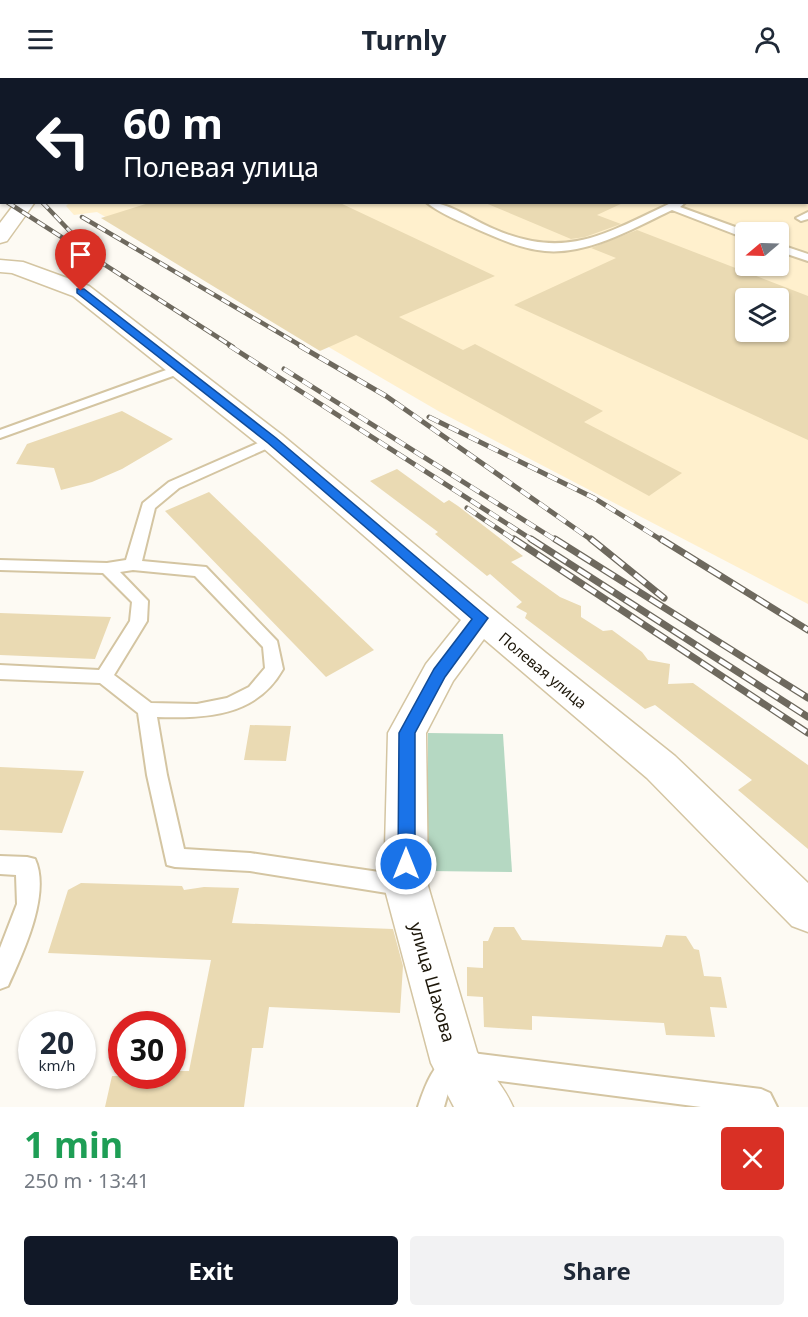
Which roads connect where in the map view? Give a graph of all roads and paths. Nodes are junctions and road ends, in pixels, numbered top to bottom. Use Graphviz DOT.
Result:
graph roads {
  1 [pos="435,204"];
  2 [pos="24,205"];
  3 [pos="677,205"];
  4 [pos="735,230"];
  5 [pos="0,237"];
  6 [pos="789,251"];
  7 [pos="808,258"];
  8 [pos="0,266"];
  9 [pos="180,369"];
  10 [pos="2,434"];
  11 [pos="272,441"];
  12 [pos="0,565"];
  13 [pos="133,565"];
  14 [pos="107,568"];
  15 [pos="481,618"];
  16 [pos="0,672"];
  17 [pos="104,677"];
  18 [pos="147,710"];
  19 [pos="0,865"];
  20 [pos="406,886"];
  21 [pos="808,912"];
  22 [pos="0,978"];
  23 [pos="456,1063"];
  24 [pos="431,1107"];
  25 [pos="487,1107"];
  26 [pos="764,1107"];
  1 -- 3 [label="lane"];
  2 -- 5 [label="street"];
  3 -- 4 [label="lane"];
  6 -- 7 [label="lane"];
  8 -- 9 [label="street, Полевая улица"];
  9 -- 10 [label="lane"];
  9 -- 11 [label="street, Полевая улица"];
  11 -- 13 [label="lane"];
  11 -- 15 [label="street, Полевая улица"];
  12 -- 14 [label="lane"];
  13 -- 14 [label="lane"];
  13 -- 18 [label="lane"];
  14 -- 17 [label="lane"];
  15 -- 20 [label="street, улица Шахова"];
  15 -- 21 [label="street, Полевая улица"];
  16 -- 17 [label="lane"];
  17 -- 18 [label="lane"];
  18 -- 20 [label="lane"];
  19 -- 22 [label="lane"];
  20 -- 23 [label="street, улица Шахова"];
  23 -- 24 [label="lane"];
  23 -- 25 [label="street, улица Шахова"];
  23 -- 26 [label="lane"];
}
